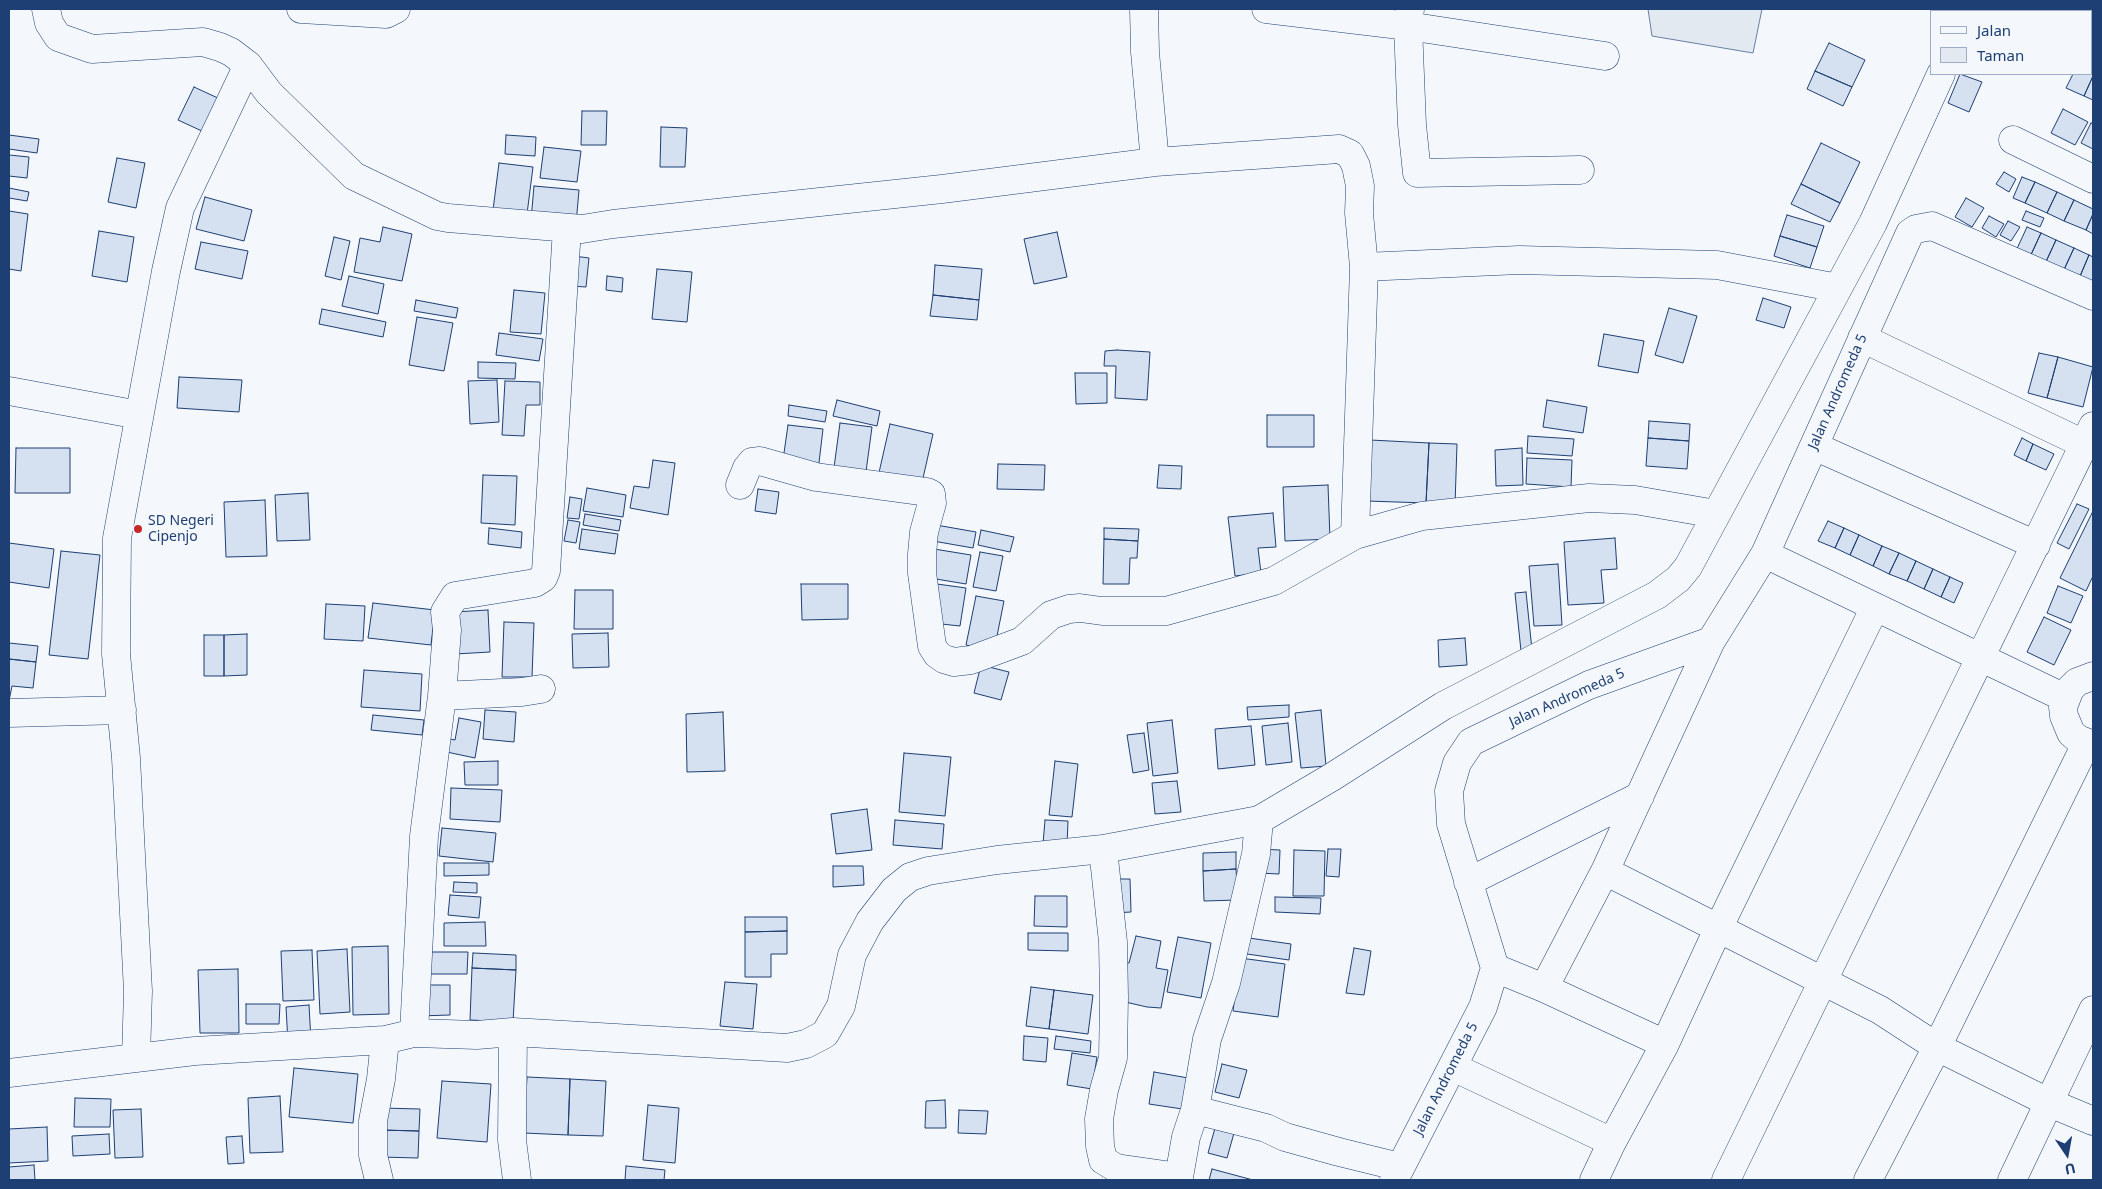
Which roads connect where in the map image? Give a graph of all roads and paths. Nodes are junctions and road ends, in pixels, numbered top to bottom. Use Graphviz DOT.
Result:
graph roads {
  1 [pos="46,9"];
  2 [pos="301,9"];
  3 [pos="396,9"];
  4 [pos="1144,9"];
  5 [pos="1266,9"];
  6 [pos="1409,17"];
  7 [pos="1605,56"];
  8 [pos="248,65"];
  9 [pos="1941,75"];
  10 [pos="2013,140"];
  11 [pos="1155,162"];
  12 [pos="1580,170"];
  13 [pos="2093,179"];
  14 [pos="567,228"];
  15 [pos="1364,267"];
  16 [pos="1838,288"];
  17 [pos="2093,296"];
  18 [pos="1862,338"];
  19 [pos="9,391"];
  20 [pos="139,416"];
  21 [pos="2089,435"];
  22 [pos="1814,446"];
  23 [pos="740,485"];
  24 [pos="1716,514"];
  25 [pos="1355,535"];
  26 [pos="2036,545"];
  27 [pos="1765,554"];
  28 [pos="1875,607"];
  29 [pos="1711,640"];
  30 [pos="1981,658"];
  31 [pos="2093,676"];
  32 [pos="541,689"];
  33 [pos="442,696"];
  34 [pos="2065,698"];
  35 [pos="122,710"];
  36 [pos="9,713"];
  37 [pos="2090,744"];
  38 [pos="1640,796"];
  39 [pos="1259,820"];
  40 [pos="1103,849"];
  41 [pos="1605,871"];
  42 [pos="1468,882"];
  43 [pos="1718,929"];
  44 [pos="1495,968"];
  45 [pos="1824,982"];
  46 [pos="1544,988"];
  47 [pos="2093,1010"];
  48 [pos="514,1032"];
  49 [pos="414,1033"];
  50 [pos="385,1040"];
  51 [pos="1665,1044"];
  52 [pos="1937,1047"];
  53 [pos="136,1058"];
  54 [pos="1453,1067"];
  55 [pos="9,1073"];
  56 [pos="2050,1103"];
  57 [pos="1195,1110"];
  58 [pos="2093,1121"];
  59 [pos="1612,1142"];
  60 [pos="1399,1176"];
  61 [pos="1179,1179"];
  62 [pos="379,1180"];
  63 [pos="517,1180"];
  64 [pos="1594,1180"];
  65 [pos="1726,1180"];
  66 [pos="1868,1180"];
  67 [pos="2012,1180"];
  1 -- 8 [label="street"];
  2 -- 3 [label="street"];
  4 -- 11 [label="street"];
  5 -- 6 [label="street"];
  6 -- 7 [label="street"];
  6 -- 12 [label="street"];
  8 -- 14 [label="street"];
  8 -- 20 [label="street"];
  9 -- 16 [label="street"];
  10 -- 13 [label="street"];
  11 -- 14 [label="street"];
  11 -- 15 [label="street"];
  14 -- 33 [label="street"];
  15 -- 16 [label="street"];
  15 -- 25 [label="street"];
  16 -- 24 [label="street"];
  17 -- 18 [label="street, Jalan Andromeda 5"];
  18 -- 21 [label="street"];
  18 -- 22 [label="street, Jalan Andromeda 5"];
  19 -- 20 [label="street"];
  20 -- 35 [label="street"];
  21 -- 26 [label="street"];
  22 -- 26 [label="street"];
  22 -- 27 [label="street, Jalan Andromeda 5"];
  23 -- 25 [label="street"];
  24 -- 25 [label="street"];
  24 -- 39 [label="street"];
  26 -- 30 [label="street"];
  27 -- 28 [label="street"];
  27 -- 29 [label="street, Jalan Andromeda 5"];
  28 -- 30 [label="street"];
  28 -- 43 [label="street"];
  29 -- 38 [label="street"];
  29 -- 42 [label="street, Jalan Andromeda 5"];
  30 -- 34 [label="street"];
  30 -- 45 [label="street"];
  31 -- 34 [label="street"];
  32 -- 33 [label="street"];
  33 -- 49 [label="street"];
  34 -- 37 [label="street"];
  35 -- 36 [label="street"];
  35 -- 53 [label="street"];
  37 -- 52 [label="street"];
  38 -- 41 [label="street"];
  38 -- 42 [label="street"];
  39 -- 40 [label="street"];
  39 -- 57 [label="street"];
  40 -- 48 [label="street"];
  40 -- 61 [label="street"];
  41 -- 43 [label="street"];
  41 -- 46 [label="street"];
  42 -- 44 [label="street, Jalan Andromeda 5"];
  43 -- 45 [label="street"];
  43 -- 51 [label="street"];
  44 -- 46 [label="street"];
  44 -- 54 [label="street, Jalan Andromeda 5"];
  45 -- 52 [label="street"];
  45 -- 65 [label="street"];
  46 -- 51 [label="street"];
  47 -- 56 [label="street"];
  48 -- 49 [label="street"];
  48 -- 63 [label="street"];
  49 -- 50 [label="street"];
  50 -- 53 [label="street"];
  50 -- 62 [label="street"];
  51 -- 59 [label="street"];
  52 -- 56 [label="street"];
  52 -- 66 [label="street"];
  53 -- 55 [label="street"];
  54 -- 59 [label="street"];
  54 -- 60 [label="street, Jalan Andromeda 5"];
  56 -- 58 [label="street"];
  56 -- 67 [label="street"];
  57 -- 60 [label="street"];
  57 -- 61 [label="street"];
  59 -- 64 [label="street"];
}
